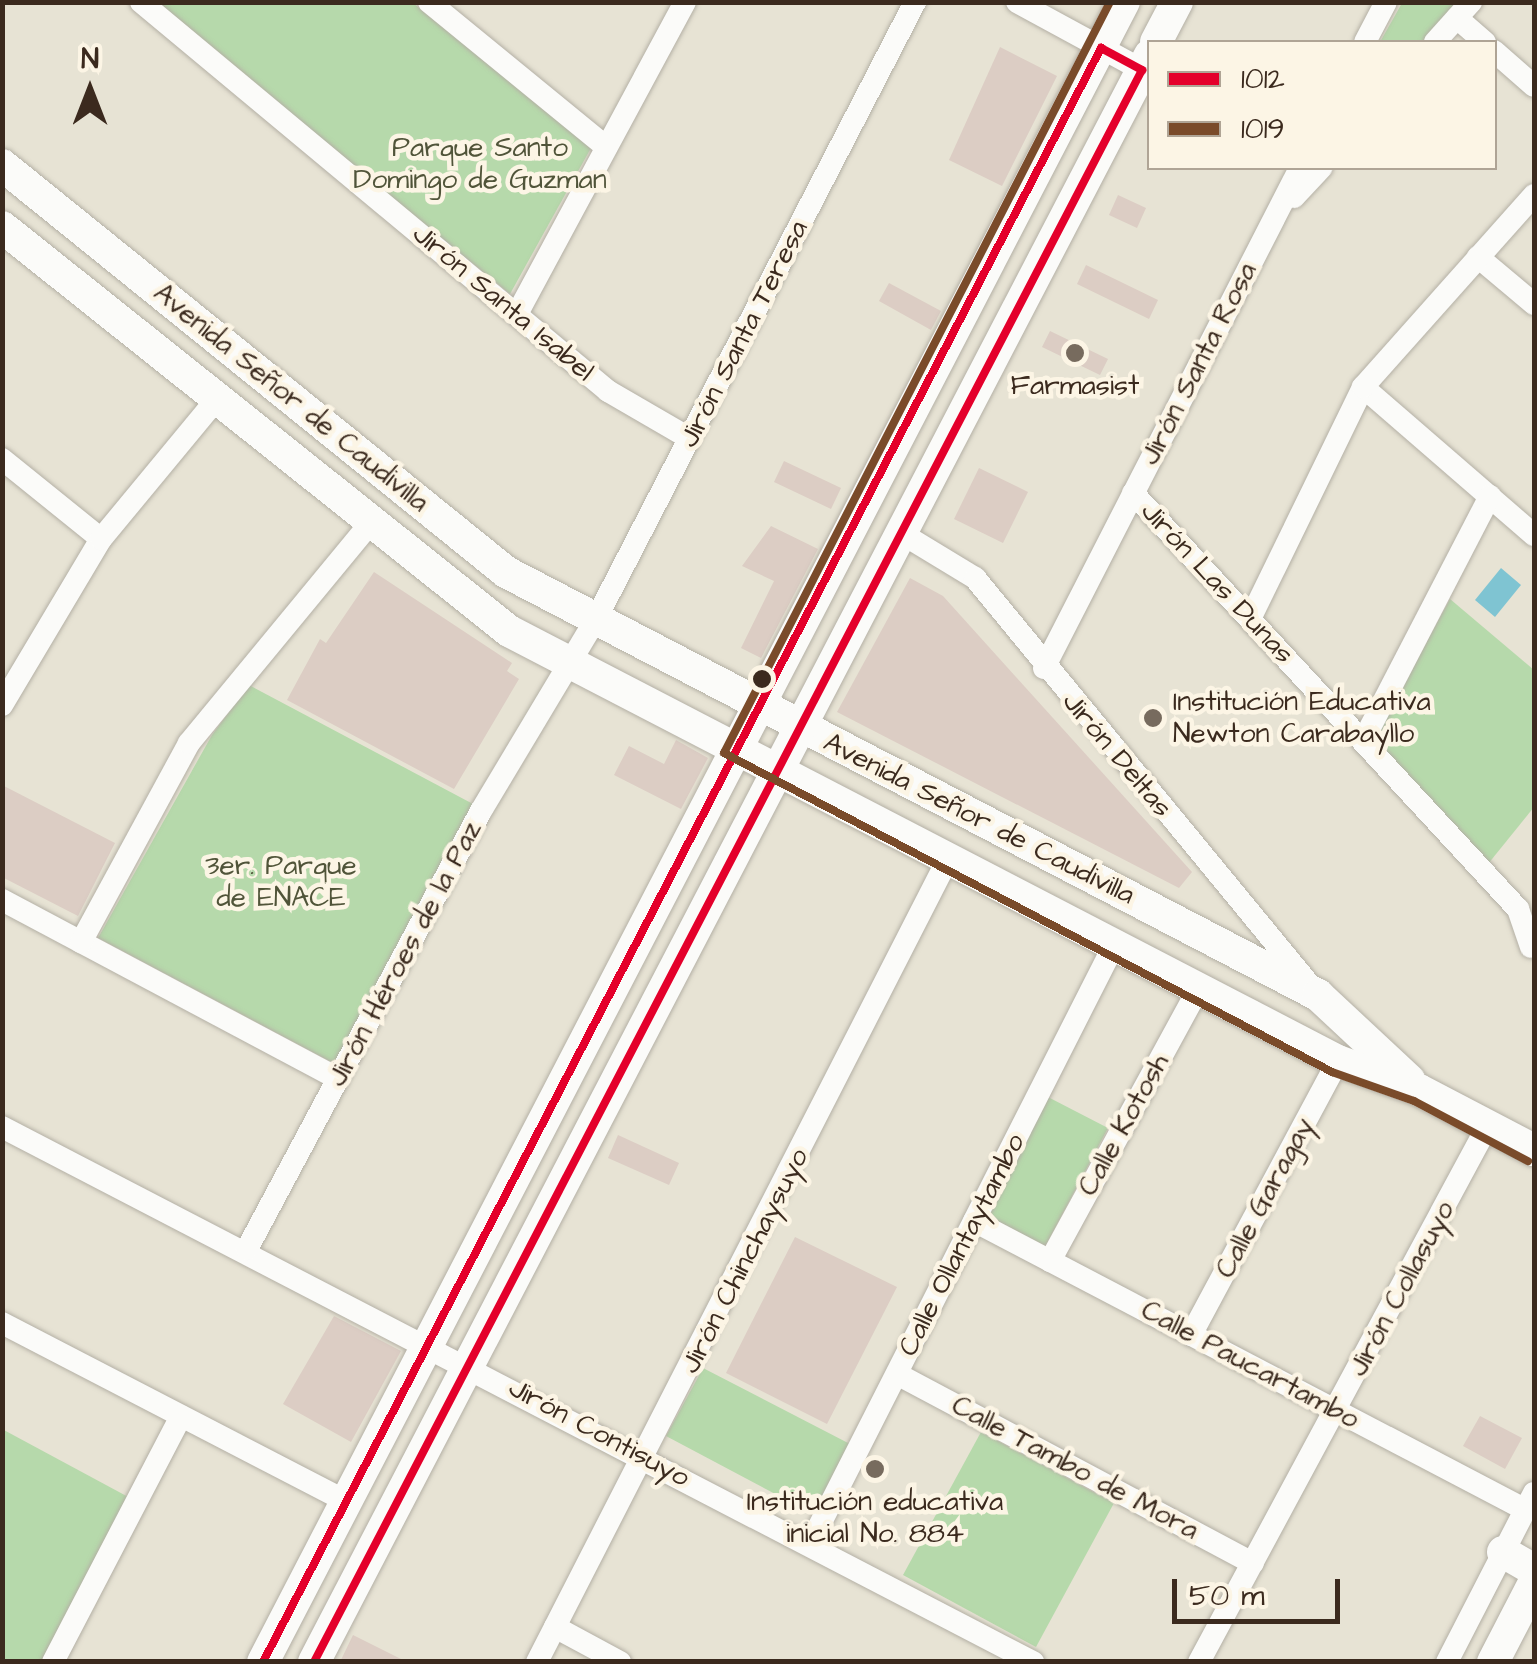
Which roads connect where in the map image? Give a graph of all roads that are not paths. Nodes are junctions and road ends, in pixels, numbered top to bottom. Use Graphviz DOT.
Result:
graph roads {
  1 [pos="141,2"];
  2 [pos="429,2"];
  3 [pos="916,2"];
  4 [pos="1018,2"];
  5 [pos="1124,2"];
  6 [pos="1177,2"];
  7 [pos="1386,2"];
  8 [pos="685,3"];
  9 [pos="1464,10"];
  10 [pos="1157,40"];
  11 [pos="1366,40"];
  12 [pos="1437,40"];
  13 [pos="1484,40"];
  14 [pos="1101,48"];
  15 [pos="1497,54"];
  16 [pos="1147,56"];
  17 [pos="1147,60"];
  18 [pos="1534,86"];
  19 [pos="606,148"];
  20 [pos="2,165"];
  21 [pos="1299,170"];
  22 [pos="1319,170"];
  23 [pos="1534,195"];
  24 [pos="1271,222"];
  25 [pos="2,227"];
  26 [pos="1478,257"];
  27 [pos="1534,304"];
  28 [pos="517,314"];
  29 [pos="1363,387"];
  30 [pos="216,400"];
  31 [pos="689,438"];
  32 [pos="2,458"];
  33 [pos="1133,493"];
  34 [pos="1490,496"];
  35 [pos="369,524"];
  36 [pos="901,533"];
  37 [pos="1534,534"];
  38 [pos="101,539"];
  39 [pos="596,619"];
  40 [pos="1250,619"];
  41 [pos="568,662"];
  42 [pos="1044,668"];
  43 [pos="759,704"];
  44 [pos="2,705"];
  45 [pos="800,726"];
  46 [pos="1363,741"];
  47 [pos="736,749"];
  48 [pos="776,770"];
  49 [pos="948,859"];
  50 [pos="2,900"];
  51 [pos="1526,901"];
  52 [pos="81,942"];
  53 [pos="1114,946"];
  54 [pos="1531,947"];
  55 [pos="1198,989"];
  56 [pos="1318,995"];
  57 [pos="1338,1062"];
  58 [pos="338,1079"];
  59 [pos="1419,1090"];
  60 [pos="2,1126"];
  61 [pos="1488,1126"];
  62 [pos="1534,1150"];
  63 [pos="974,1221"];
  64 [pos="248,1249"];
  65 [pos="1050,1261"];
  66 [pos="2,1323"];
  67 [pos="1191,1334"];
  68 [pos="428,1343"];
  69 [pos="468,1364"];
  70 [pos="896,1374"];
  71 [pos="1337,1411"];
  72 [pos="182,1416"];
  73 [pos="645,1458"];
  74 [pos="346,1501"];
  75 [pos="1530,1501"];
  76 [pos="810,1544"];
  77 [pos="1503,1552"];
  78 [pos="1253,1563"];
  79 [pos="1533,1583"];
  80 [pos="555,1627"];
  81 [pos="53,1662"];
  82 [pos="263,1662"];
  83 [pos="314,1662"];
  84 [pos="537,1662"];
  85 [pos="620,1662"];
  86 [pos="1034,1662"];
  87 [pos="1199,1662"];
  88 [pos="1447,1662"];
  89 [pos="1493,1662"];
  1 -- 28 [label="street, Jirón Santa Isabel"];
  2 -- 19 [label="street"];
  3 -- 31 [label="street, Jirón Santa Teresa"];
  4 -- 14 [label="street"];
  5 -- 14 [label="main road"];
  6 -- 10 [label="main road"];
  7 -- 11 [label="street"];
  8 -- 19 [label="street"];
  9 -- 12 [label="street"];
  9 -- 13 [label="street"];
  14 -- 16 [label="street"];
  14 -- 43 [label="main road"];
  15 -- 18 [label="street"];
  17 -- 36 [label="main road"];
  19 -- 28 [label="street"];
  20 -- 39 [label="main road, Avenida Señor de Caudivilla"];
  21 -- 24 [label="street, Jirón Santa Rosa"];
  22 -- 24 [label="street"];
  23 -- 26 [label="street"];
  24 -- 33 [label="street, Jirón Santa Rosa"];
  25 -- 30 [label="main road, Avenida Señor de Caudivilla"];
  26 -- 27 [label="street"];
  26 -- 29 [label="street"];
  28 -- 31 [label="street, Jirón Santa Isabel"];
  29 -- 34 [label="street"];
  29 -- 40 [label="street"];
  30 -- 35 [label="main road, Avenida Señor de Caudivilla"];
  30 -- 38 [label="street"];
  31 -- 39 [label="street, Jirón Santa Teresa"];
  32 -- 38 [label="street"];
  33 -- 40 [label="street, Jirón Las Dunas"];
  33 -- 42 [label="street, Jirón Santa Rosa"];
  34 -- 37 [label="street"];
  34 -- 46 [label="street"];
  35 -- 41 [label="main road, Avenida Señor de Caudivilla"];
  35 -- 52 [label="street"];
  36 -- 42 [label="street, Jirón Deltas"];
  36 -- 45 [label="main road"];
  38 -- 44 [label="street"];
  39 -- 41 [label="street, Jirón Santa Teresa"];
  39 -- 43 [label="main road, Avenida Señor de Caudivilla"];
  40 -- 46 [label="street, Jirón Las Dunas"];
  41 -- 47 [label="main road, Avenida Señor de Caudivilla"];
  41 -- 58 [label="street, Jirón Héroes de la Paz"];
  42 -- 56 [label="street, Jirón Deltas"];
  43 -- 45 [label="main road, Avenida Señor de Caudivilla"];
  43 -- 47 [label="main road"];
  45 -- 48 [label="main road"];
  45 -- 56 [label="main road, Avenida Señor de Caudivilla"];
  46 -- 51 [label="street, Jirón Las Dunas"];
  47 -- 48 [label="main road, Avenida Señor de Caudivilla"];
  47 -- 68 [label="main road"];
  48 -- 49 [label="main road, Avenida Señor de Caudivilla"];
  48 -- 69 [label="main road"];
  49 -- 53 [label="main road, Avenida Señor de Caudivilla"];
  49 -- 73 [label="street, Jirón Chinchaysuyo"];
  50 -- 52 [label="street"];
  51 -- 54 [label="street, Jirón Las Dunas"];
  52 -- 58 [label="street"];
  53 -- 55 [label="main road, Avenida Señor de Caudivilla"];
  53 -- 63 [label="street, Calle Ollantaytambo"];
  55 -- 57 [label="main road, Avenida Señor de Caudivilla"];
  55 -- 65 [label="street, Calle Kotosh"];
  56 -- 59 [label="main road, Avenida Señor de Caudivilla"];
  57 -- 59 [label="main road, Avenida Señor de Caudivilla"];
  57 -- 67 [label="street, Calle Garagay"];
  58 -- 64 [label="street, Jirón Héroes de la Paz"];
  59 -- 61 [label="main road, Avenida Señor de Caudivilla"];
  60 -- 64 [label="street, Jirón Contisuyo"];
  61 -- 62 [label="main road, Avenida Señor de Caudivilla"];
  61 -- 71 [label="street, Jirón Collasuyo"];
  63 -- 65 [label="street, Calle Paucartambo"];
  63 -- 70 [label="street, Calle Ollantaytambo"];
  64 -- 68 [label="street, Jirón Contisuyo"];
  65 -- 67 [label="street, Calle Paucartambo"];
  66 -- 72 [label="street"];
  67 -- 71 [label="street, Calle Paucartambo"];
  68 -- 69 [label="street, Jirón Contisuyo"];
  68 -- 74 [label="main road"];
  69 -- 73 [label="street, Jirón Contisuyo"];
  69 -- 83 [label="main road"];
  70 -- 76 [label="street, Calle Ollantaytambo"];
  70 -- 78 [label="street, Calle Tambo de Mora"];
  71 -- 75 [label="street, Calle Paucartambo"];
  71 -- 78 [label="street, Jirón Collasuyo"];
  72 -- 74 [label="street"];
  72 -- 81 [label="street"];
  73 -- 76 [label="street, Jirón Contisuyo"];
  73 -- 80 [label="street, Jirón Chinchaysuyo"];
  74 -- 82 [label="main road"];
  75 -- 77 [label="street"];
  76 -- 86 [label="street, Jirón Contisuyo"];
  77 -- 79 [label="main road"];
  77 -- 88 [label="street"];
  78 -- 87 [label="street, Jirón Collasuyo"];
  79 -- 89 [label="main road"];
  80 -- 84 [label="street, Jirón Chinchaysuyo"];
  80 -- 85 [label="street"];
}
